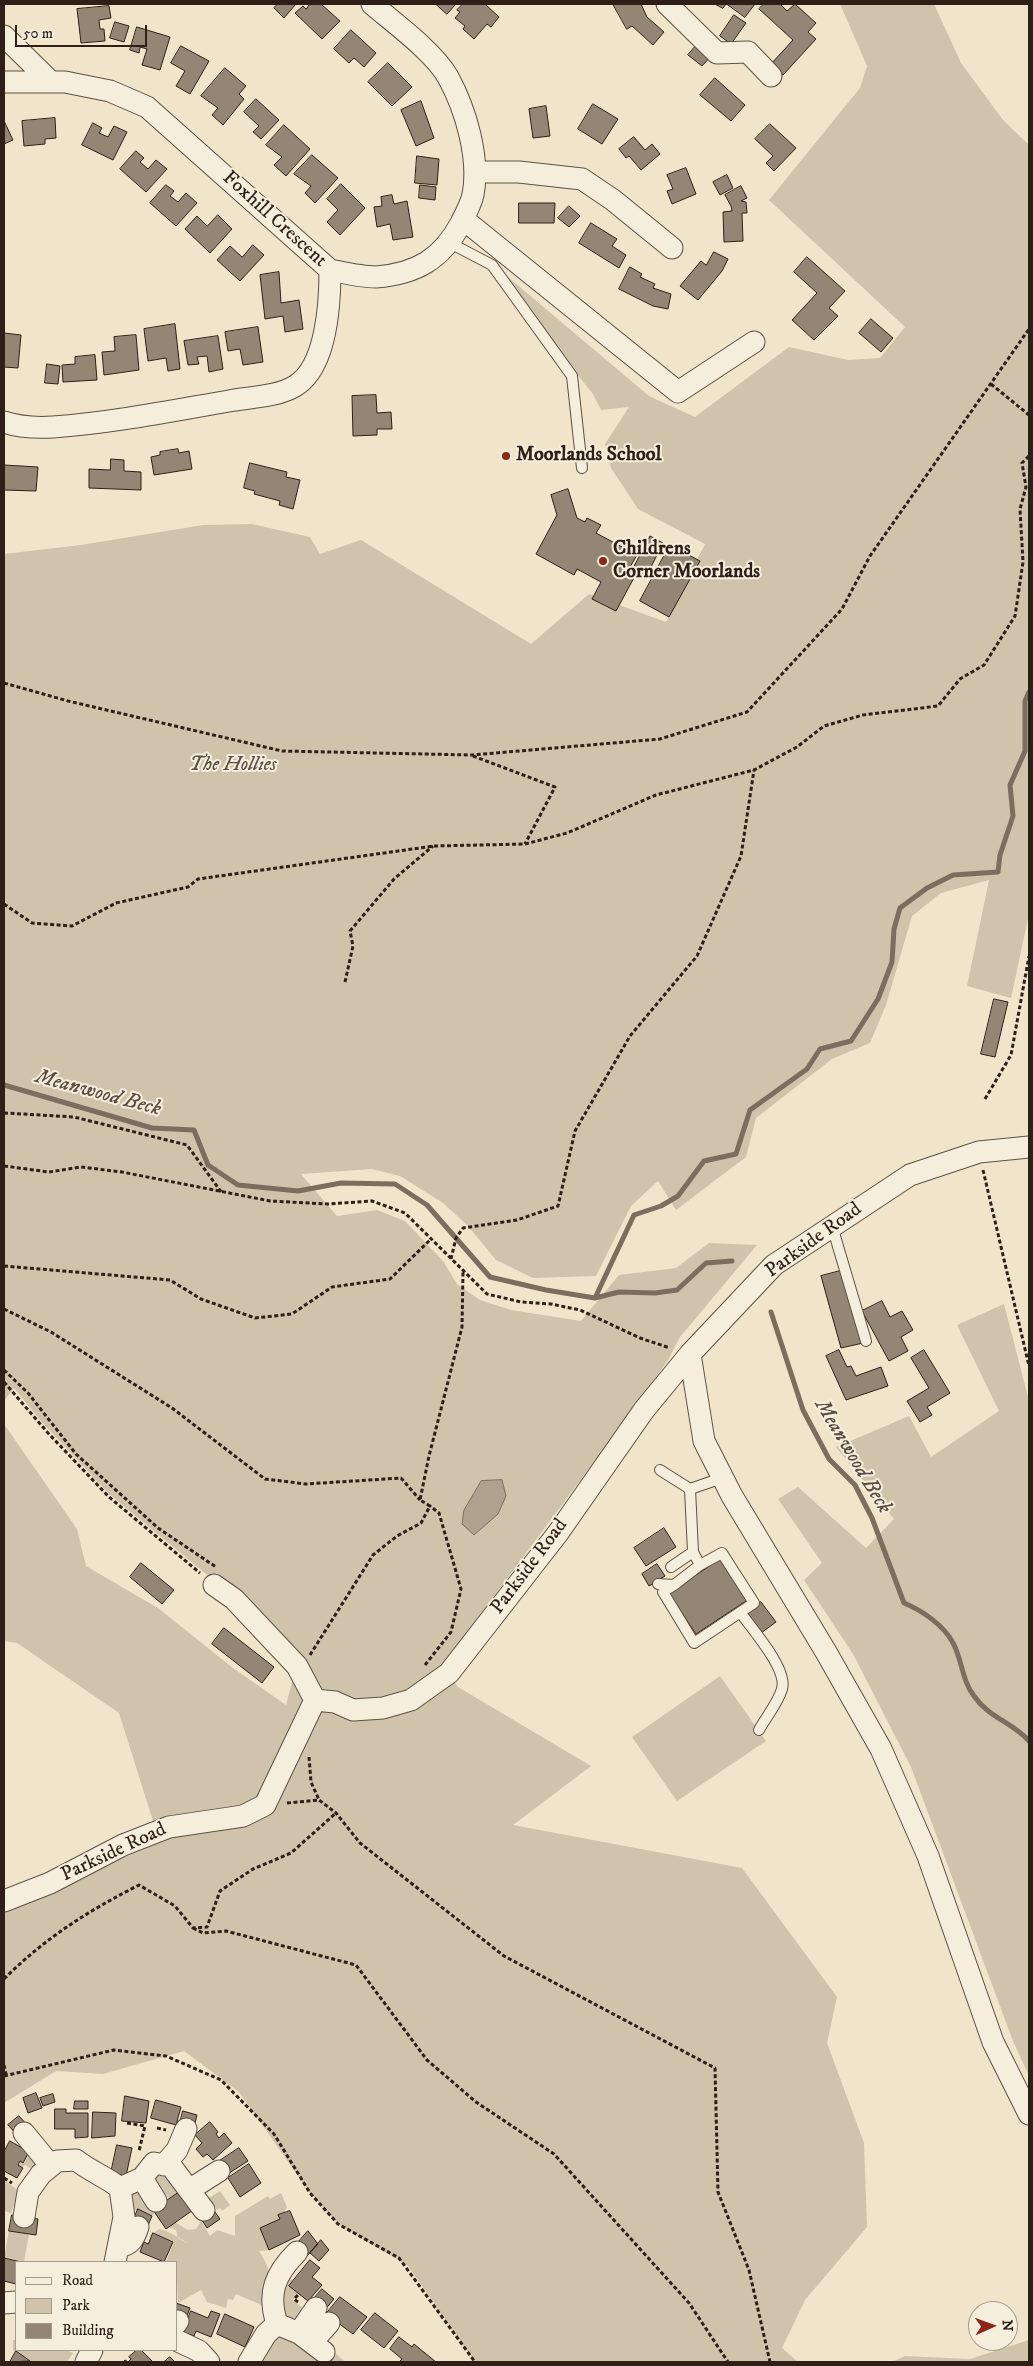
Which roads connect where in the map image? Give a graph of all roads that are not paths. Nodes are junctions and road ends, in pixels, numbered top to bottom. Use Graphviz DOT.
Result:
graph roads {
  1 [pos="372,4"];
  2 [pos="667,4"];
  3 [pos="4,36"];
  4 [pos="771,76"];
  5 [pos="4,82"];
  6 [pos="51,82"];
  7 [pos="475,172"];
  8 [pos="463,219"];
  9 [pos="450,243"];
  10 [pos="672,248"];
  11 [pos="330,270"];
  12 [pos="754,342"];
  13 [pos="4,422"];
  14 [pos="582,468"];
  15 [pos="1029,1146"];
  16 [pos="832,1226"];
  17 [pos="866,1341"];
  18 [pos="690,1354"];
  19 [pos="660,1470"];
  20 [pos="722,1478"];
  21 [pos="690,1489"];
  22 [pos="693,1552"];
  23 [pos="700,1565"];
  24 [pos="671,1567"];
  25 [pos="217,1577"];
  26 [pos="658,1584"];
  27 [pos="674,1585"];
  28 [pos="740,1612"];
  29 [pos="315,1700"];
  30 [pos="759,1730"];
  31 [pos="4,1901"];
  32 [pos="1029,2114"];
  33 [pos="186,2129"];
  34 [pos="33,2135"];
  35 [pos="54,2163"];
  36 [pos="147,2163"];
  37 [pos="219,2171"];
  38 [pos="120,2188"];
  39 [pos="189,2190"];
  40 [pos="156,2202"];
  41 [pos="204,2210"];
  42 [pos="24,2217"];
  43 [pos="138,2227"];
  44 [pos="298,2252"];
  45 [pos="116,2255"];
  46 [pos="322,2315"];
  47 [pos="277,2324"];
  48 [pos="178,2329"];
  49 [pos="208,2362"];
  50 [pos="249,2362"];
  1 -- 7 [label="street"];
  2 -- 4 [label="street"];
  3 -- 6 [label="street"];
  5 -- 6 [label="street, Foxhill Crescent"];
  6 -- 11 [label="street, Foxhill Crescent"];
  7 -- 8 [label="street"];
  7 -- 10 [label="street"];
  8 -- 9 [label="street"];
  8 -- 12 [label="street"];
  9 -- 11 [label="street"];
  9 -- 14 [label="lane"];
  11 -- 13 [label="street, Foxhill Crescent"];
  15 -- 16 [label="street, Parkside Road"];
  16 -- 17 [label="lane"];
  16 -- 18 [label="street, Parkside Road"];
  18 -- 20 [label="street"];
  18 -- 29 [label="street, Parkside Road"];
  19 -- 21 [label="lane"];
  20 -- 21 [label="lane"];
  20 -- 32 [label="street"];
  21 -- 22 [label="lane"];
  22 -- 23 [label="lane"];
  22 -- 24 [label="lane"];
  23 -- 27 [label="lane"];
  23 -- 28 [label="lane"];
  25 -- 29 [label="street"];
  26 -- 27 [label="lane"];
  27 -- 28 [label="lane"];
  28 -- 30 [label="lane"];
  29 -- 31 [label="street, Parkside Road"];
  33 -- 36 [label="street"];
  34 -- 35 [label="street"];
  35 -- 38 [label="street"];
  35 -- 42 [label="street"];
  36 -- 38 [label="street"];
  36 -- 39 [label="street"];
  36 -- 40 [label="street"];
  37 -- 39 [label="street"];
  38 -- 45 [label="street"];
  39 -- 41 [label="street"];
  43 -- 45 [label="street"];
  44 -- 47 [label="street"];
  46 -- 47 [label="street"];
  47 -- 50 [label="street"];
  48 -- 49 [label="street"];
}
